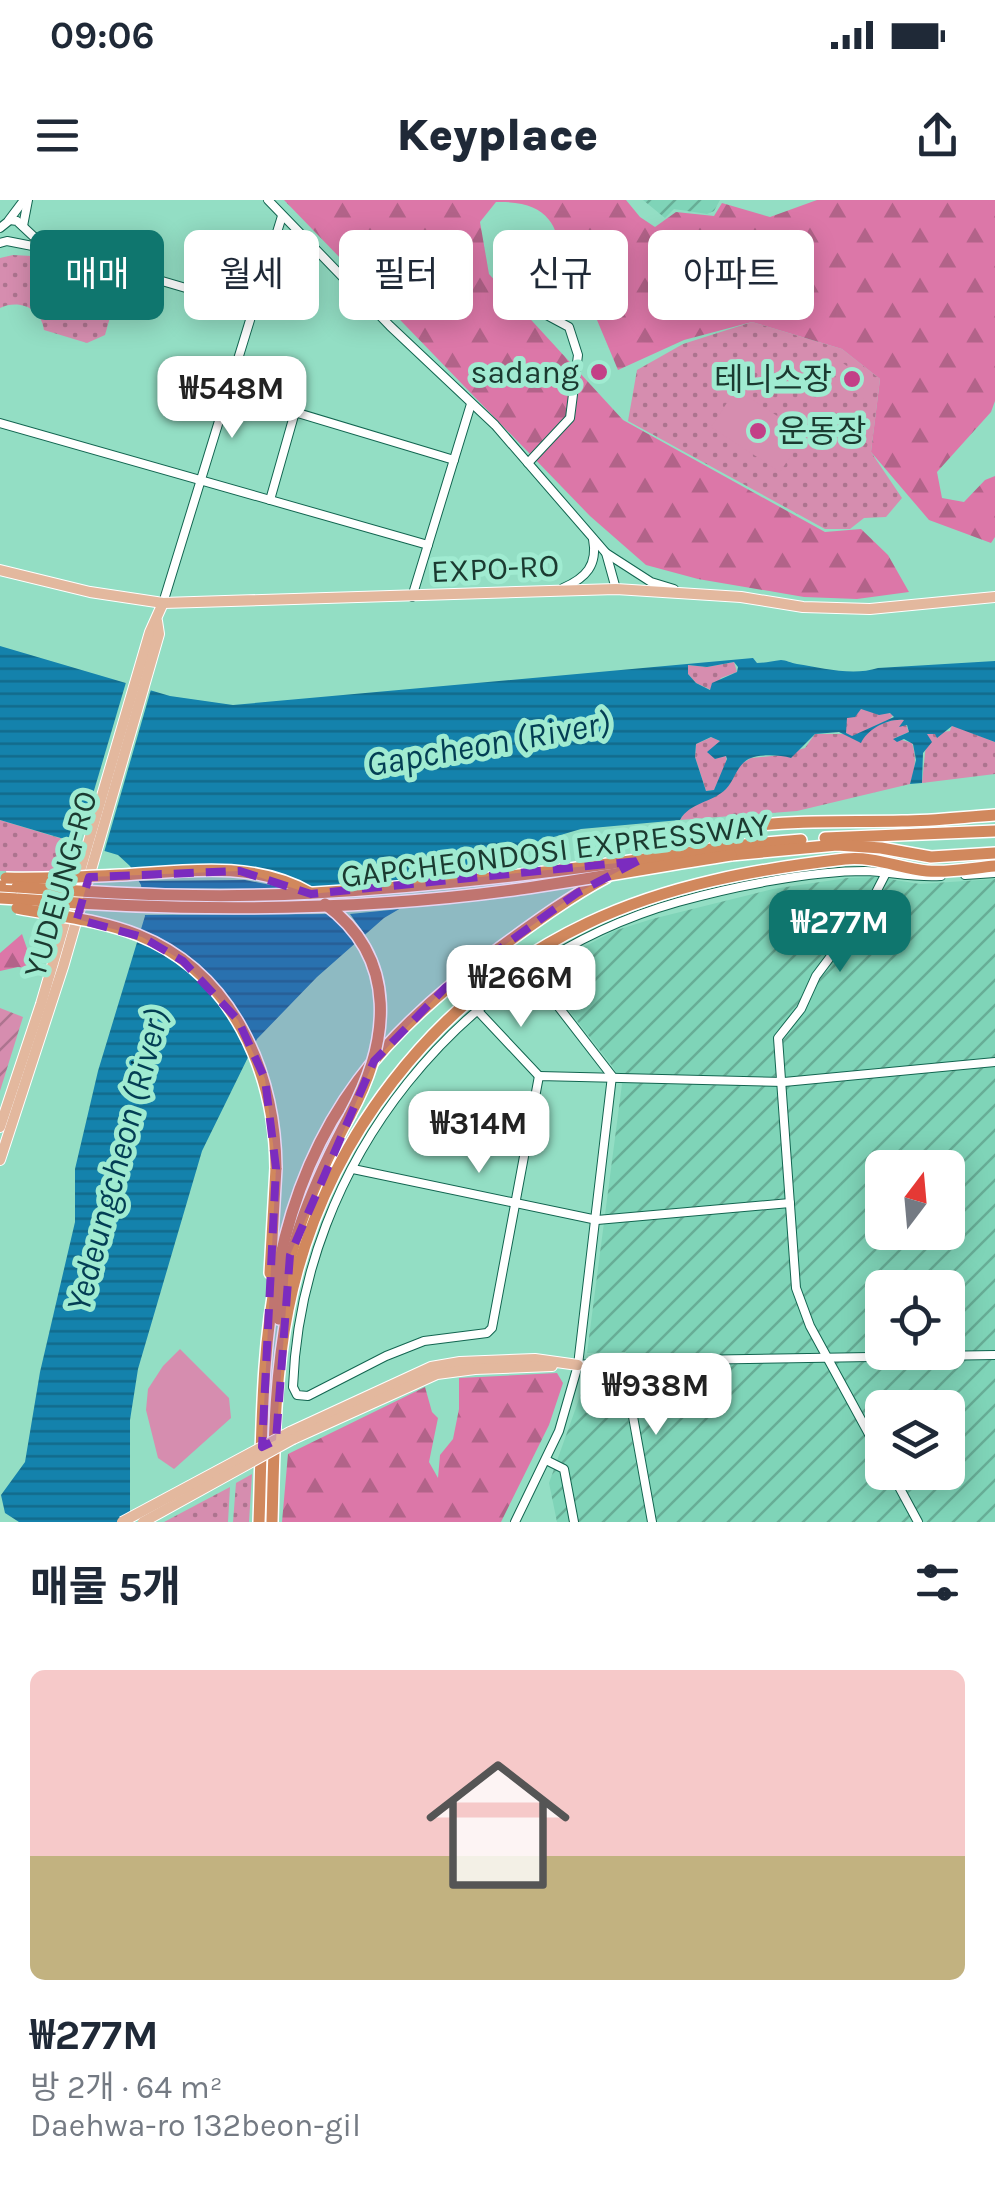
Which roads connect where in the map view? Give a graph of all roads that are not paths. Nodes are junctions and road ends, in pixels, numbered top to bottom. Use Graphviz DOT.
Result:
graph roads {
  1 [pos="26,200"];
  2 [pos="268,200"];
  3 [pos="282,216"];
  4 [pos="4,225"];
  5 [pos="24,228"];
  6 [pos="278,230"];
  7 [pos="30,232"];
  8 [pos="7,242"];
  9 [pos="250,320"];
  10 [pos="556,320"];
  11 [pos="228,392"];
  12 [pos="472,404"];
  13 [pos="295,412"];
  14 [pos="0,423"];
  15 [pos="454,460"];
  16 [pos="528,462"];
  17 [pos="201,479"];
  18 [pos="270,500"];
  19 [pos="592,534"];
  20 [pos="428,546"];
  21 [pos="606,553"];
  22 [pos="0,570"];
  23 [pos="616,589"];
  24 [pos="560,590"];
  25 [pos="684,592"];
  26 [pos="412,597"];
  27 [pos="995,597"];
  28 [pos="163,603"];
  29 [pos="995,815"];
  30 [pos="995,830"];
  31 [pos="731,851"];
  32 [pos="995,853"];
  33 [pos="995,869"];
  34 [pos="886,873"];
  35 [pos="10,889"];
  36 [pos="0,902"];
  37 [pos="58,966"];
  38 [pos="530,970"];
  39 [pos="477,1010"];
  40 [pos="995,1062"];
  41 [pos="539,1076"];
  42 [pos="612,1076"];
  43 [pos="784,1082"];
  44 [pos="0,1127"];
  45 [pos="0,1160"];
  46 [pos="353,1170"];
  47 [pos="514,1202"];
  48 [pos="790,1203"];
  49 [pos="597,1220"];
  50 [pos="270,1325"];
  51 [pos="995,1355"];
  52 [pos="828,1359"];
  53 [pos="623,1361"];
  54 [pos="578,1365"];
  55 [pos="278,1382"];
  56 [pos="865,1427"];
  57 [pos="292,1436"];
  58 [pos="546,1460"];
  59 [pos="901,1490"];
  60 [pos="122,1522"];
  61 [pos="143,1522"];
  62 [pos="259,1522"];
  63 [pos="272,1522"];
  64 [pos="515,1522"];
  65 [pos="574,1522"];
  66 [pos="652,1522"];
  67 [pos="918,1522"];
  1 -- 4 [label="street"];
  1 -- 5 [label="street"];
  2 -- 3 [label="street"];
  3 -- 6 [label="street"];
  3 -- 12 [label="street"];
  4 -- 5 [label="street"];
  4 -- 8 [label="street"];
  5 -- 7 [label="street"];
  5 -- 8 [label="street"];
  9 -- 11 [label="street"];
  10 -- 16 [label="street"];
  11 -- 13 [label="street"];
  11 -- 17 [label="street"];
  12 -- 15 [label="street"];
  12 -- 16 [label="street"];
  13 -- 15 [label="street"];
  13 -- 18 [label="street"];
  14 -- 17 [label="street"];
  15 -- 20 [label="street"];
  16 -- 19 [label="street"];
  17 -- 18 [label="street"];
  17 -- 28 [label="street"];
  18 -- 20 [label="street"];
  19 -- 21 [label="street"];
  19 -- 24 [label="street"];
  20 -- 26 [label="street"];
  21 -- 23 [label="street"];
  21 -- 25 [label="street"];
  22 -- 28 [label="main road, EXPO-RO"];
  23 -- 24 [label="main road, EXPO-RO"];
  23 -- 25 [label="main road, EXPO-RO"];
  24 -- 26 [label="main road, EXPO-RO"];
  25 -- 27 [label="main road, EXPO-RO"];
  26 -- 28 [label="main road, EXPO-RO"];
  28 -- 37 [label="main road, YUDEUNG-RO, bridge"];
  29 -- 50 [label="highway"];
  30 -- 31 [label="highway, GAPCHEONDOSI EXPRESSWAY"];
  31 -- 32 [label="highway, GAPCHEONDOSI EXPRESSWAY"];
  31 -- 35 [label="highway, GAPCHEONDOSI EXPRESSWAY, bridge"];
  33 -- 34 [label="street"];
  33 -- 55 [label="highway"];
  34 -- 38 [label="street"];
  34 -- 43 [label="street"];
  35 -- 36 [label="highway, GAPCHEONDOSI EXPRESSWAY"];
  35 -- 50 [label="highway, bridge"];
  35 -- 55 [label="highway, bridge"];
  37 -- 44 [label="main road, YUDEUNG-RO"];
  37 -- 45 [label="main road, YUDEUNG-RO"];
  38 -- 39 [label="street"];
  38 -- 42 [label="street"];
  39 -- 41 [label="street"];
  39 -- 46 [label="street"];
  40 -- 43 [label="street"];
  41 -- 42 [label="street"];
  41 -- 47 [label="street"];
  42 -- 43 [label="street"];
  42 -- 49 [label="street"];
  43 -- 48 [label="street"];
  46 -- 47 [label="street"];
  46 -- 47 [label="street"];
  47 -- 49 [label="street"];
  48 -- 49 [label="street"];
  48 -- 52 [label="street"];
  49 -- 54 [label="street"];
  50 -- 62 [label="highway"];
  51 -- 52 [label="street"];
  52 -- 53 [label="street"];
  52 -- 56 [label="street"];
  53 -- 54 [label="street"];
  53 -- 66 [label="street"];
  54 -- 57 [label="main road"];
  54 -- 58 [label="street"];
  55 -- 63 [label="highway"];
  57 -- 60 [label="main road, bridge"];
  57 -- 61 [label="main road, bridge"];
  58 -- 64 [label="street"];
  58 -- 65 [label="street"];
  59 -- 67 [label="street"];
}
